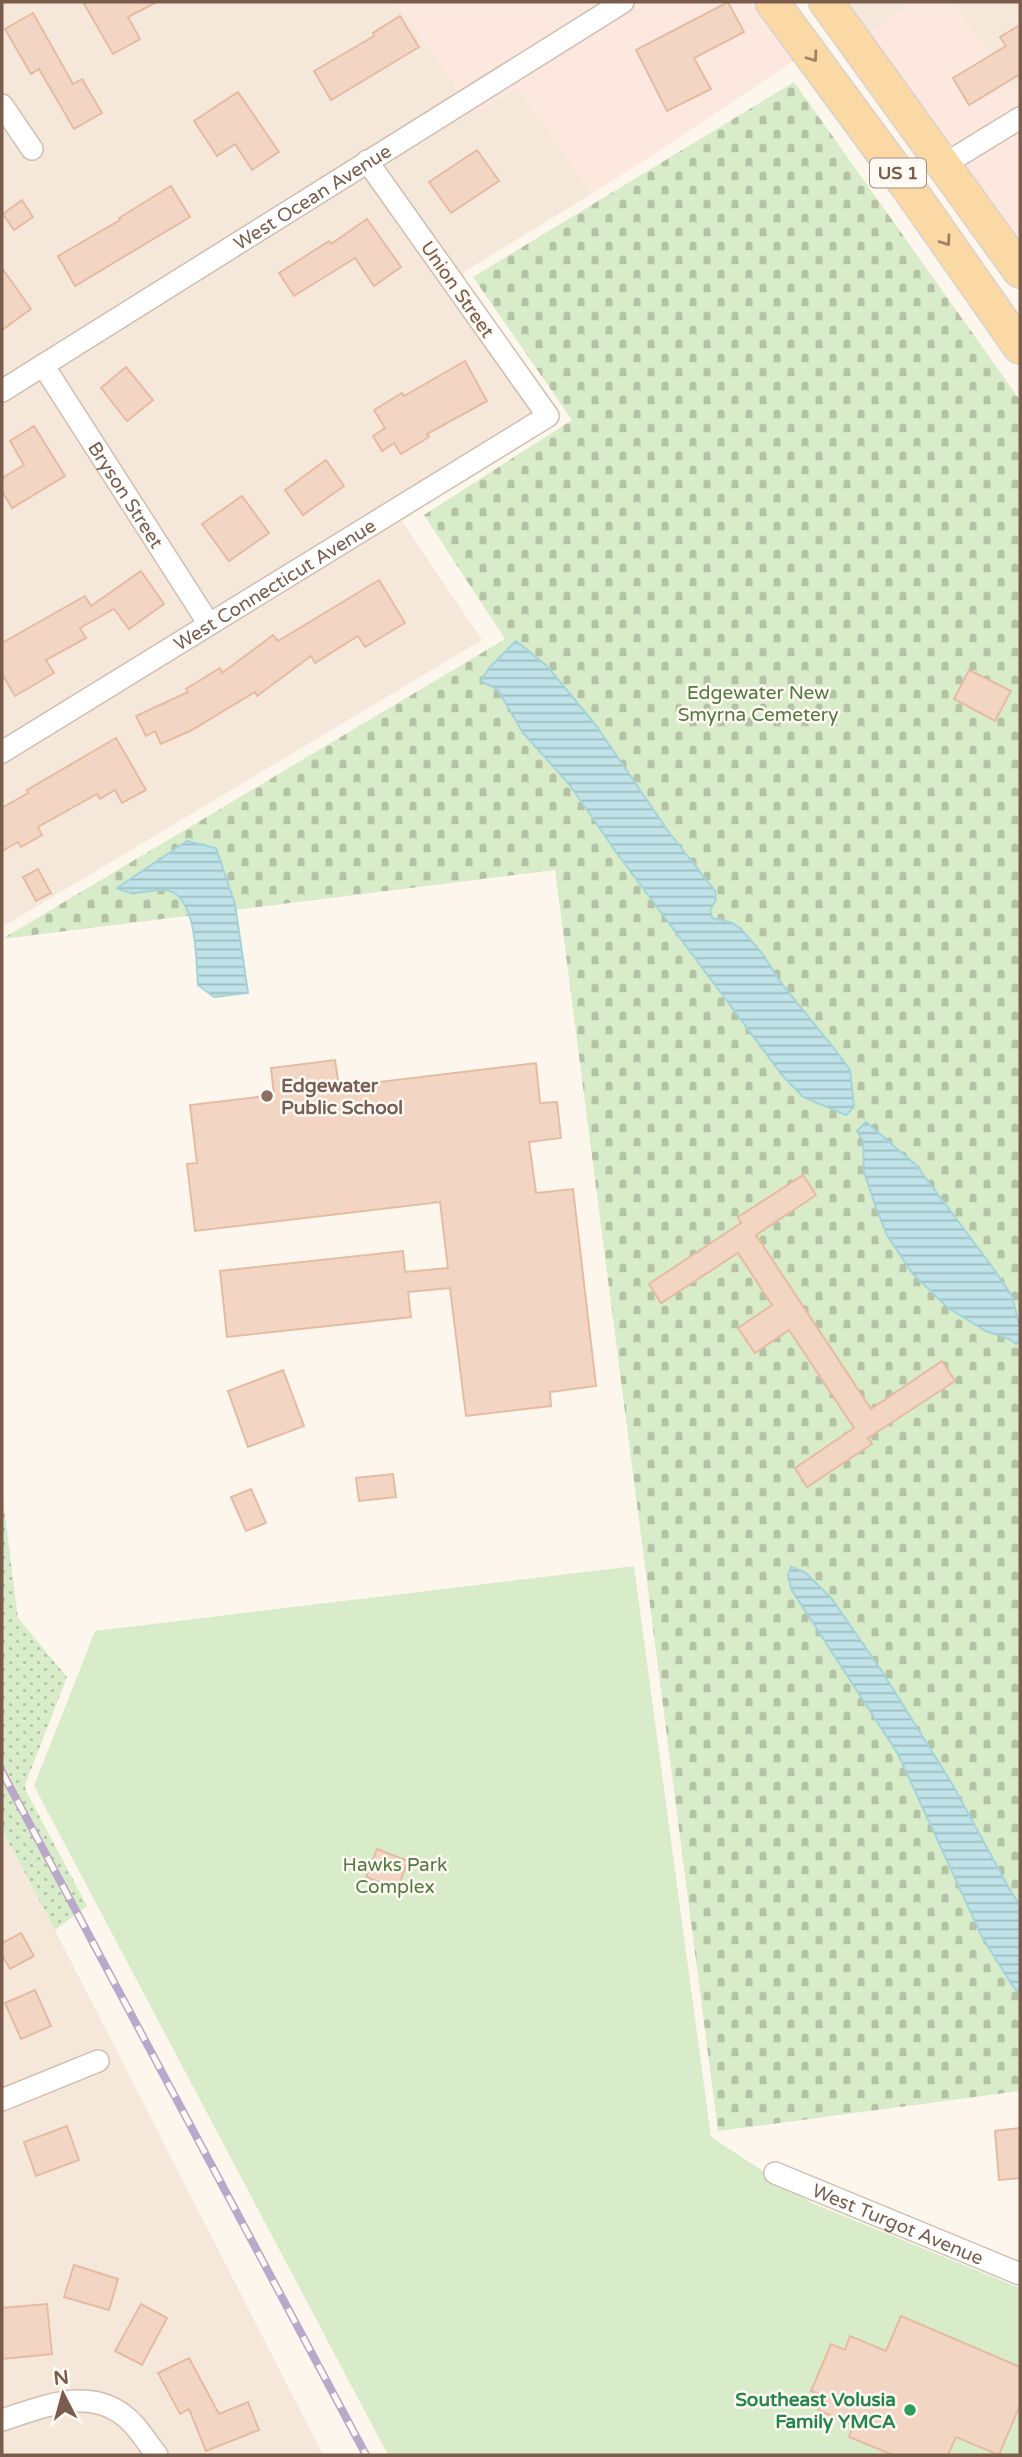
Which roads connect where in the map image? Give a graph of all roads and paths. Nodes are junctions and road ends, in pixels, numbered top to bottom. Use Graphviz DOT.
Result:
graph roads {
  1 [pos="623,2"];
  2 [pos="772,2"];
  3 [pos="826,2"];
  4 [pos="2,105"];
  5 [pos="1020,118"];
  6 [pos="32,149"];
  7 [pos="367,161"];
  8 [pos="945,164"];
  9 [pos="1020,271"];
  10 [pos="1020,347"];
  11 [pos="43,365"];
  12 [pos="2,391"];
  13 [pos="548,416"];
  14 [pos="209,624"];
  15 [pos="2,752"];
  16 [pos="98,2061"];
  17 [pos="2,2101"];
  18 [pos="775,2173"];
  19 [pos="1020,2274"];
  20 [pos="2,2420"];
  21 [pos="157,2455"];
  1 -- 7 [label="street, West Ocean Avenue"];
  2 -- 10 [label="main road, US 1, one-way"];
  3 -- 8 [label="main road, US 1"];
  4 -- 6 [label="street"];
  5 -- 8 [label="street"];
  7 -- 11 [label="street, West Ocean Avenue"];
  7 -- 13 [label="street, Union Street"];
  8 -- 9 [label="main road, US 1"];
  11 -- 12 [label="street, West Ocean Avenue"];
  11 -- 14 [label="street, Bryson Street"];
  13 -- 14 [label="street, West Connecticut Avenue"];
  14 -- 15 [label="street, West Connecticut Avenue"];
  16 -- 17 [label="street"];
  18 -- 19 [label="street, West Turgot Avenue"];
  20 -- 21 [label="street"];
}
